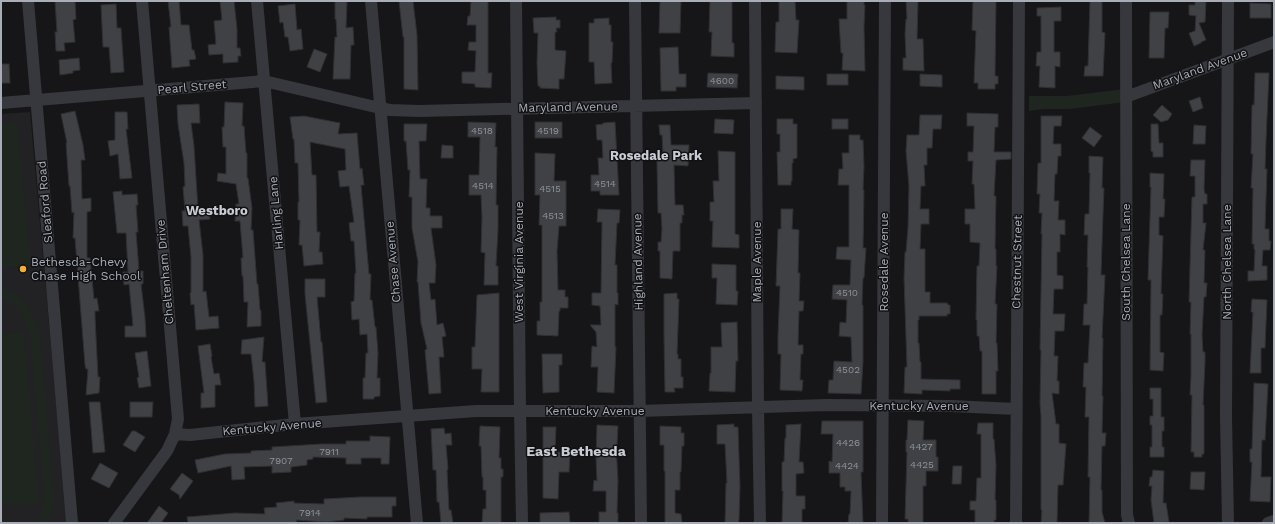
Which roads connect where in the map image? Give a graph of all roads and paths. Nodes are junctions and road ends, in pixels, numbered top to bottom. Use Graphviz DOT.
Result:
graph roads {
  1 [pos="28,1"];
  2 [pos="142,1"];
  3 [pos="257,1"];
  4 [pos="371,1"];
  5 [pos="516,1"];
  6 [pos="635,1"];
  7 [pos="755,1"];
  8 [pos="885,1"];
  9 [pos="1019,1"];
  10 [pos="1126,1"];
  11 [pos="1228,1"];
  12 [pos="1274,42"];
  13 [pos="1228,58"];
  14 [pos="264,80"];
  15 [pos="150,91"];
  16 [pos="1126,96"];
  17 [pos="37,99"];
  18 [pos="1,103"];
  19 [pos="756,103"];
  20 [pos="636,106"];
  21 [pos="380,108"];
  22 [pos="517,108"];
  23 [pos="883,406"];
  24 [pos="758,408"];
  25 [pos="1016,409"];
  26 [pos="520,411"];
  27 [pos="639,411"];
  28 [pos="408,415"];
  29 [pos="295,424"];
  30 [pos="175,434"];
  31 [pos="1274,521"];
  32 [pos="72,523"];
  33 [pos="114,523"];
  34 [pos="417,523"];
  35 [pos="522,523"];
  36 [pos="641,523"];
  37 [pos="760,523"];
  38 [pos="882,523"];
  39 [pos="1016,523"];
  40 [pos="1129,523"];
  41 [pos="1228,523"];
  42 [pos="1268,523"];
  1 -- 17 [label="street, Sleaford Road"];
  2 -- 15 [label="street, Cheltenham Drive"];
  3 -- 14 [label="street, Harling Lane"];
  4 -- 21 [label="street, Chase Avenue"];
  5 -- 22 [label="street, West Virginia Avenue"];
  6 -- 20 [label="street, Highland Avenue"];
  7 -- 19 [label="street, Maple Avenue"];
  8 -- 23 [label="street, Rosedale Avenue"];
  9 -- 25 [label="street, Chestnut Street"];
  10 -- 16 [label="street, South Chelsea Lane"];
  11 -- 13 [label="street, North Chelsea Lane"];
  12 -- 13 [label="street, Maryland Avenue"];
  13 -- 16 [label="street, Maryland Avenue"];
  13 -- 41 [label="street, North Chelsea Lane"];
  14 -- 15 [label="street, Pearl Street"];
  14 -- 21 [label="street, Pearl Street"];
  14 -- 29 [label="street, Harling Lane"];
  15 -- 17 [label="street, Pearl Street"];
  15 -- 30 [label="street, Cheltenham Drive"];
  16 -- 40 [label="street, South Chelsea Lane"];
  17 -- 18 [label="street, Pearl Street"];
  17 -- 32 [label="street, Sleaford Road"];
  19 -- 20 [label="street, Maryland Avenue"];
  19 -- 24 [label="street, Maple Avenue"];
  20 -- 22 [label="street, Maryland Avenue"];
  20 -- 27 [label="street, Highland Avenue"];
  21 -- 22 [label="street, Maryland Avenue"];
  21 -- 28 [label="street, Chase Avenue"];
  22 -- 26 [label="street, West Virginia Avenue"];
  23 -- 24 [label="street, Kentucky Avenue"];
  23 -- 25 [label="street, Kentucky Avenue"];
  23 -- 38 [label="street, Rosedale Avenue"];
  24 -- 27 [label="street, Kentucky Avenue"];
  24 -- 37 [label="street, Maple Avenue"];
  25 -- 39 [label="street, Chestnut Street"];
  26 -- 27 [label="street, Kentucky Avenue"];
  26 -- 28 [label="street, Kentucky Avenue"];
  26 -- 35 [label="street, West Virginia Avenue"];
  27 -- 36 [label="street, Highland Avenue"];
  28 -- 29 [label="street, Kentucky Avenue"];
  28 -- 34 [label="street, Chase Avenue"];
  29 -- 30 [label="street, Kentucky Avenue"];
  30 -- 33 [label="street, Cheltenham Drive"];
  31 -- 42 [label="street"];
}
